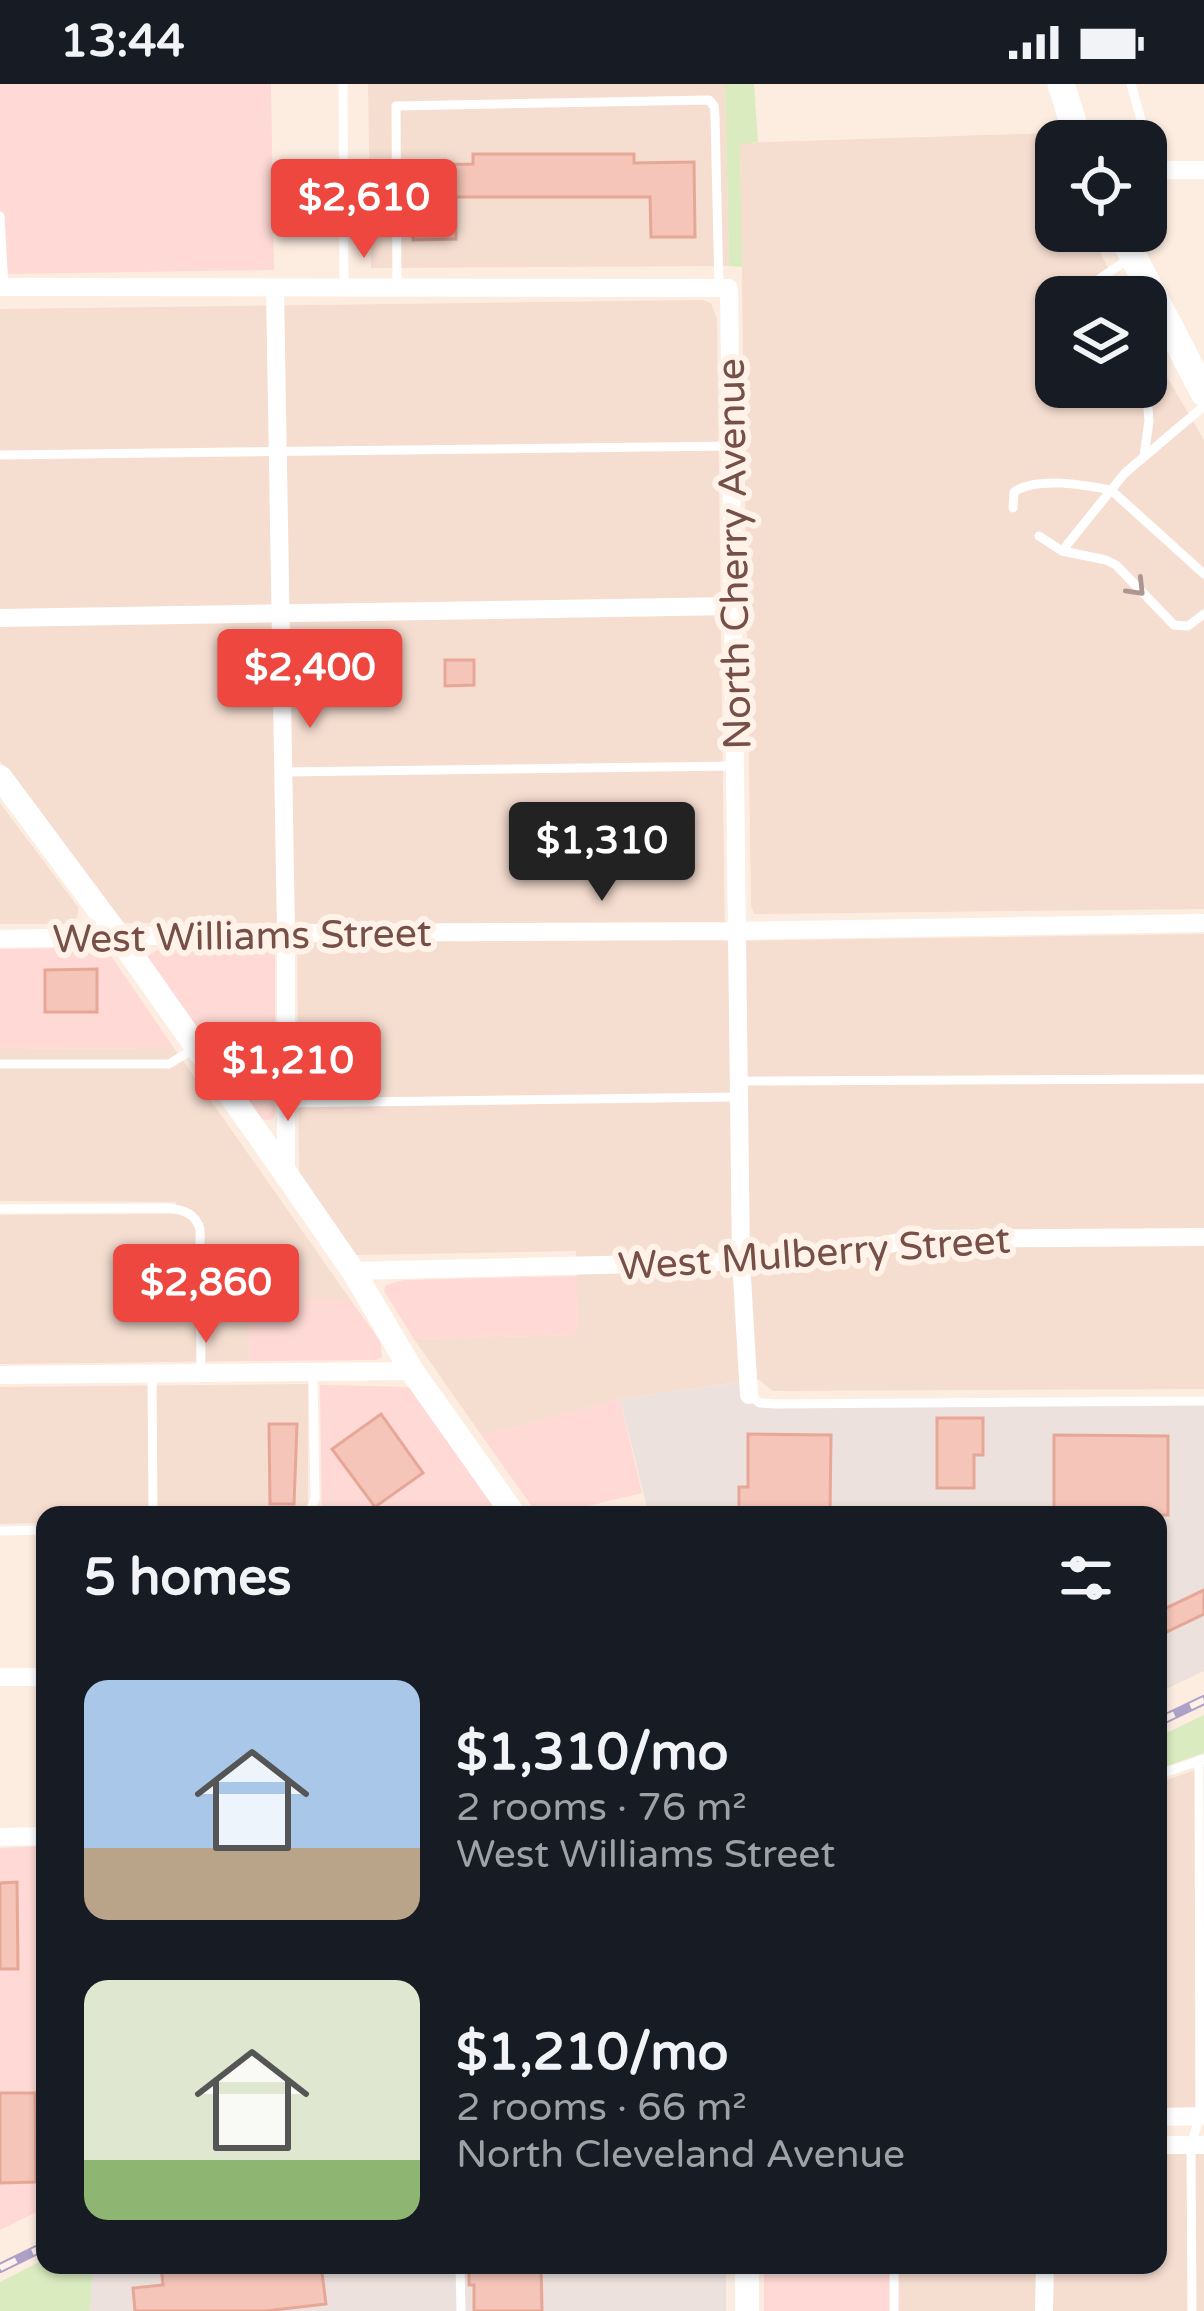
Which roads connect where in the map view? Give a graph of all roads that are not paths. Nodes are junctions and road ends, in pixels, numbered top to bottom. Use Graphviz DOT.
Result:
graph roads {
  1 [pos="344,84"];
  2 [pos="1061,84"];
  3 [pos="1131,84"];
  4 [pos="1072,120"];
  5 [pos="1139,120"];
  6 [pos="1167,170"];
  7 [pos="1204,170"];
  8 [pos="0,215"];
  9 [pos="1121,252"];
  10 [pos="1131,252"];
  11 [pos="1101,276"];
  12 [pos="2,287"];
  13 [pos="344,288"];
  14 [pos="397,288"];
  15 [pos="724,288"];
  16 [pos="275,289"];
  17 [pos="1204,393"];
  18 [pos="1204,406"];
  19 [pos="1148,408"];
  20 [pos="731,446"];
  21 [pos="278,453"];
  22 [pos="0,455"];
  23 [pos="1144,456"];
  24 [pos="1112,490"];
  25 [pos="1013,508"];
  26 [pos="1039,536"];
  27 [pos="1062,550"];
  28 [pos="1204,574"];
  29 [pos="733,606"];
  30 [pos="281,612"];
  31 [pos="1204,614"];
  32 [pos="0,618"];
  33 [pos="736,766"];
  34 [pos="283,772"];
  35 [pos="2,782"];
  36 [pos="1204,923"];
  37 [pos="739,931"];
  38 [pos="286,933"];
  39 [pos="119,937"];
  40 [pos="0,939"];
  41 [pos="196,1047"];
  42 [pos="0,1064"];
  43 [pos="1204,1079"];
  44 [pos="740,1089"];
  45 [pos="286,1103"];
  46 [pos="286,1174"];
  47 [pos="0,1209"];
  48 [pos="1204,1237"];
  49 [pos="741,1261"];
  50 [pos="352,1271"];
  51 [pos="412,1371"];
  52 [pos="314,1372"];
  53 [pos="201,1373"];
  54 [pos="152,1374"];
  55 [pos="0,1376"];
  56 [pos="749,1394"];
  57 [pos="1204,1401"];
  58 [pos="153,1506"];
  59 [pos="314,1506"];
  60 [pos="508,1506"];
  61 [pos="36,1530"];
  62 [pos="0,1531"];
  63 [pos="36,1676"];
  64 [pos="0,1677"];
  65 [pos="1201,1759"];
  66 [pos="1167,1772"];
  67 [pos="36,1836"];
  68 [pos="0,1837"];
  69 [pos="1202,2116"];
  70 [pos="1167,2117"];
  71 [pos="1167,2145"];
  72 [pos="1198,2145"];
  73 [pos="460,2274"];
  74 [pos="747,2274"];
  75 [pos="894,2274"];
  76 [pos="1045,2274"];
  77 [pos="461,2311"];
  78 [pos="747,2311"];
  79 [pos="894,2311"];
  80 [pos="1045,2311"];
  81 [pos="1192,2311"];
  1 -- 13 [label="lane"];
  2 -- 4 [label="main road"];
  3 -- 5 [label="lane"];
  6 -- 7 [label="street"];
  8 -- 12 [label="lane"];
  9 -- 11 [label="lane"];
  10 -- 17 [label="main road"];
  12 -- 16 [label="street"];
  13 -- 14 [label="street"];
  13 -- 16 [label="street"];
  14 -- 15 [label="street"];
  14 -- 15 [label="lane"];
  15 -- 20 [label="street, North Cherry Avenue"];
  16 -- 21 [label="street"];
  18 -- 23 [label="lane"];
  19 -- 23 [label="lane"];
  20 -- 21 [label="lane"];
  20 -- 29 [label="street, North Cherry Avenue"];
  21 -- 22 [label="lane"];
  21 -- 30 [label="street"];
  23 -- 24 [label="lane"];
  24 -- 25 [label="lane"];
  24 -- 27 [label="lane"];
  24 -- 28 [label="lane"];
  26 -- 27 [label="lane"];
  27 -- 31 [label="lane, one-way"];
  29 -- 30 [label="street"];
  29 -- 33 [label="street, North Cherry Avenue"];
  30 -- 32 [label="street"];
  30 -- 34 [label="street"];
  33 -- 34 [label="lane"];
  33 -- 37 [label="street, North Cherry Avenue"];
  34 -- 38 [label="street"];
  35 -- 39 [label="street"];
  36 -- 37 [label="street, West Williams Street"];
  37 -- 38 [label="street, West Williams Street"];
  37 -- 44 [label="street, North Cherry Avenue"];
  38 -- 39 [label="street, West Williams Street"];
  38 -- 45 [label="street"];
  39 -- 40 [label="street, West Williams Street"];
  39 -- 41 [label="street"];
  41 -- 42 [label="lane"];
  41 -- 46 [label="street"];
  43 -- 44 [label="lane"];
  44 -- 45 [label="lane"];
  44 -- 49 [label="street, North Cherry Avenue"];
  45 -- 46 [label="street"];
  46 -- 50 [label="street"];
  47 -- 53 [label="lane"];
  48 -- 49 [label="street, West Mulberry Street"];
  49 -- 50 [label="street, West Mulberry Street"];
  49 -- 56 [label="street, North Cherry Avenue"];
  50 -- 51 [label="street"];
  51 -- 52 [label="street"];
  51 -- 60 [label="street"];
  52 -- 53 [label="street"];
  52 -- 59 [label="lane"];
  53 -- 54 [label="street"];
  54 -- 55 [label="street"];
  54 -- 58 [label="lane"];
  56 -- 57 [label="lane"];
  61 -- 62 [label="lane"];
  63 -- 64 [label="street"];
  65 -- 66 [label="lane"];
  65 -- 69 [label="lane"];
  67 -- 68 [label="street"];
  69 -- 70 [label="street"];
  69 -- 72 [label="lane"];
  71 -- 72 [label="street"];
  72 -- 81 [label="lane"];
  73 -- 77 [label="lane"];
  74 -- 78 [label="street"];
  75 -- 79 [label="lane"];
  76 -- 80 [label="street"];
}
